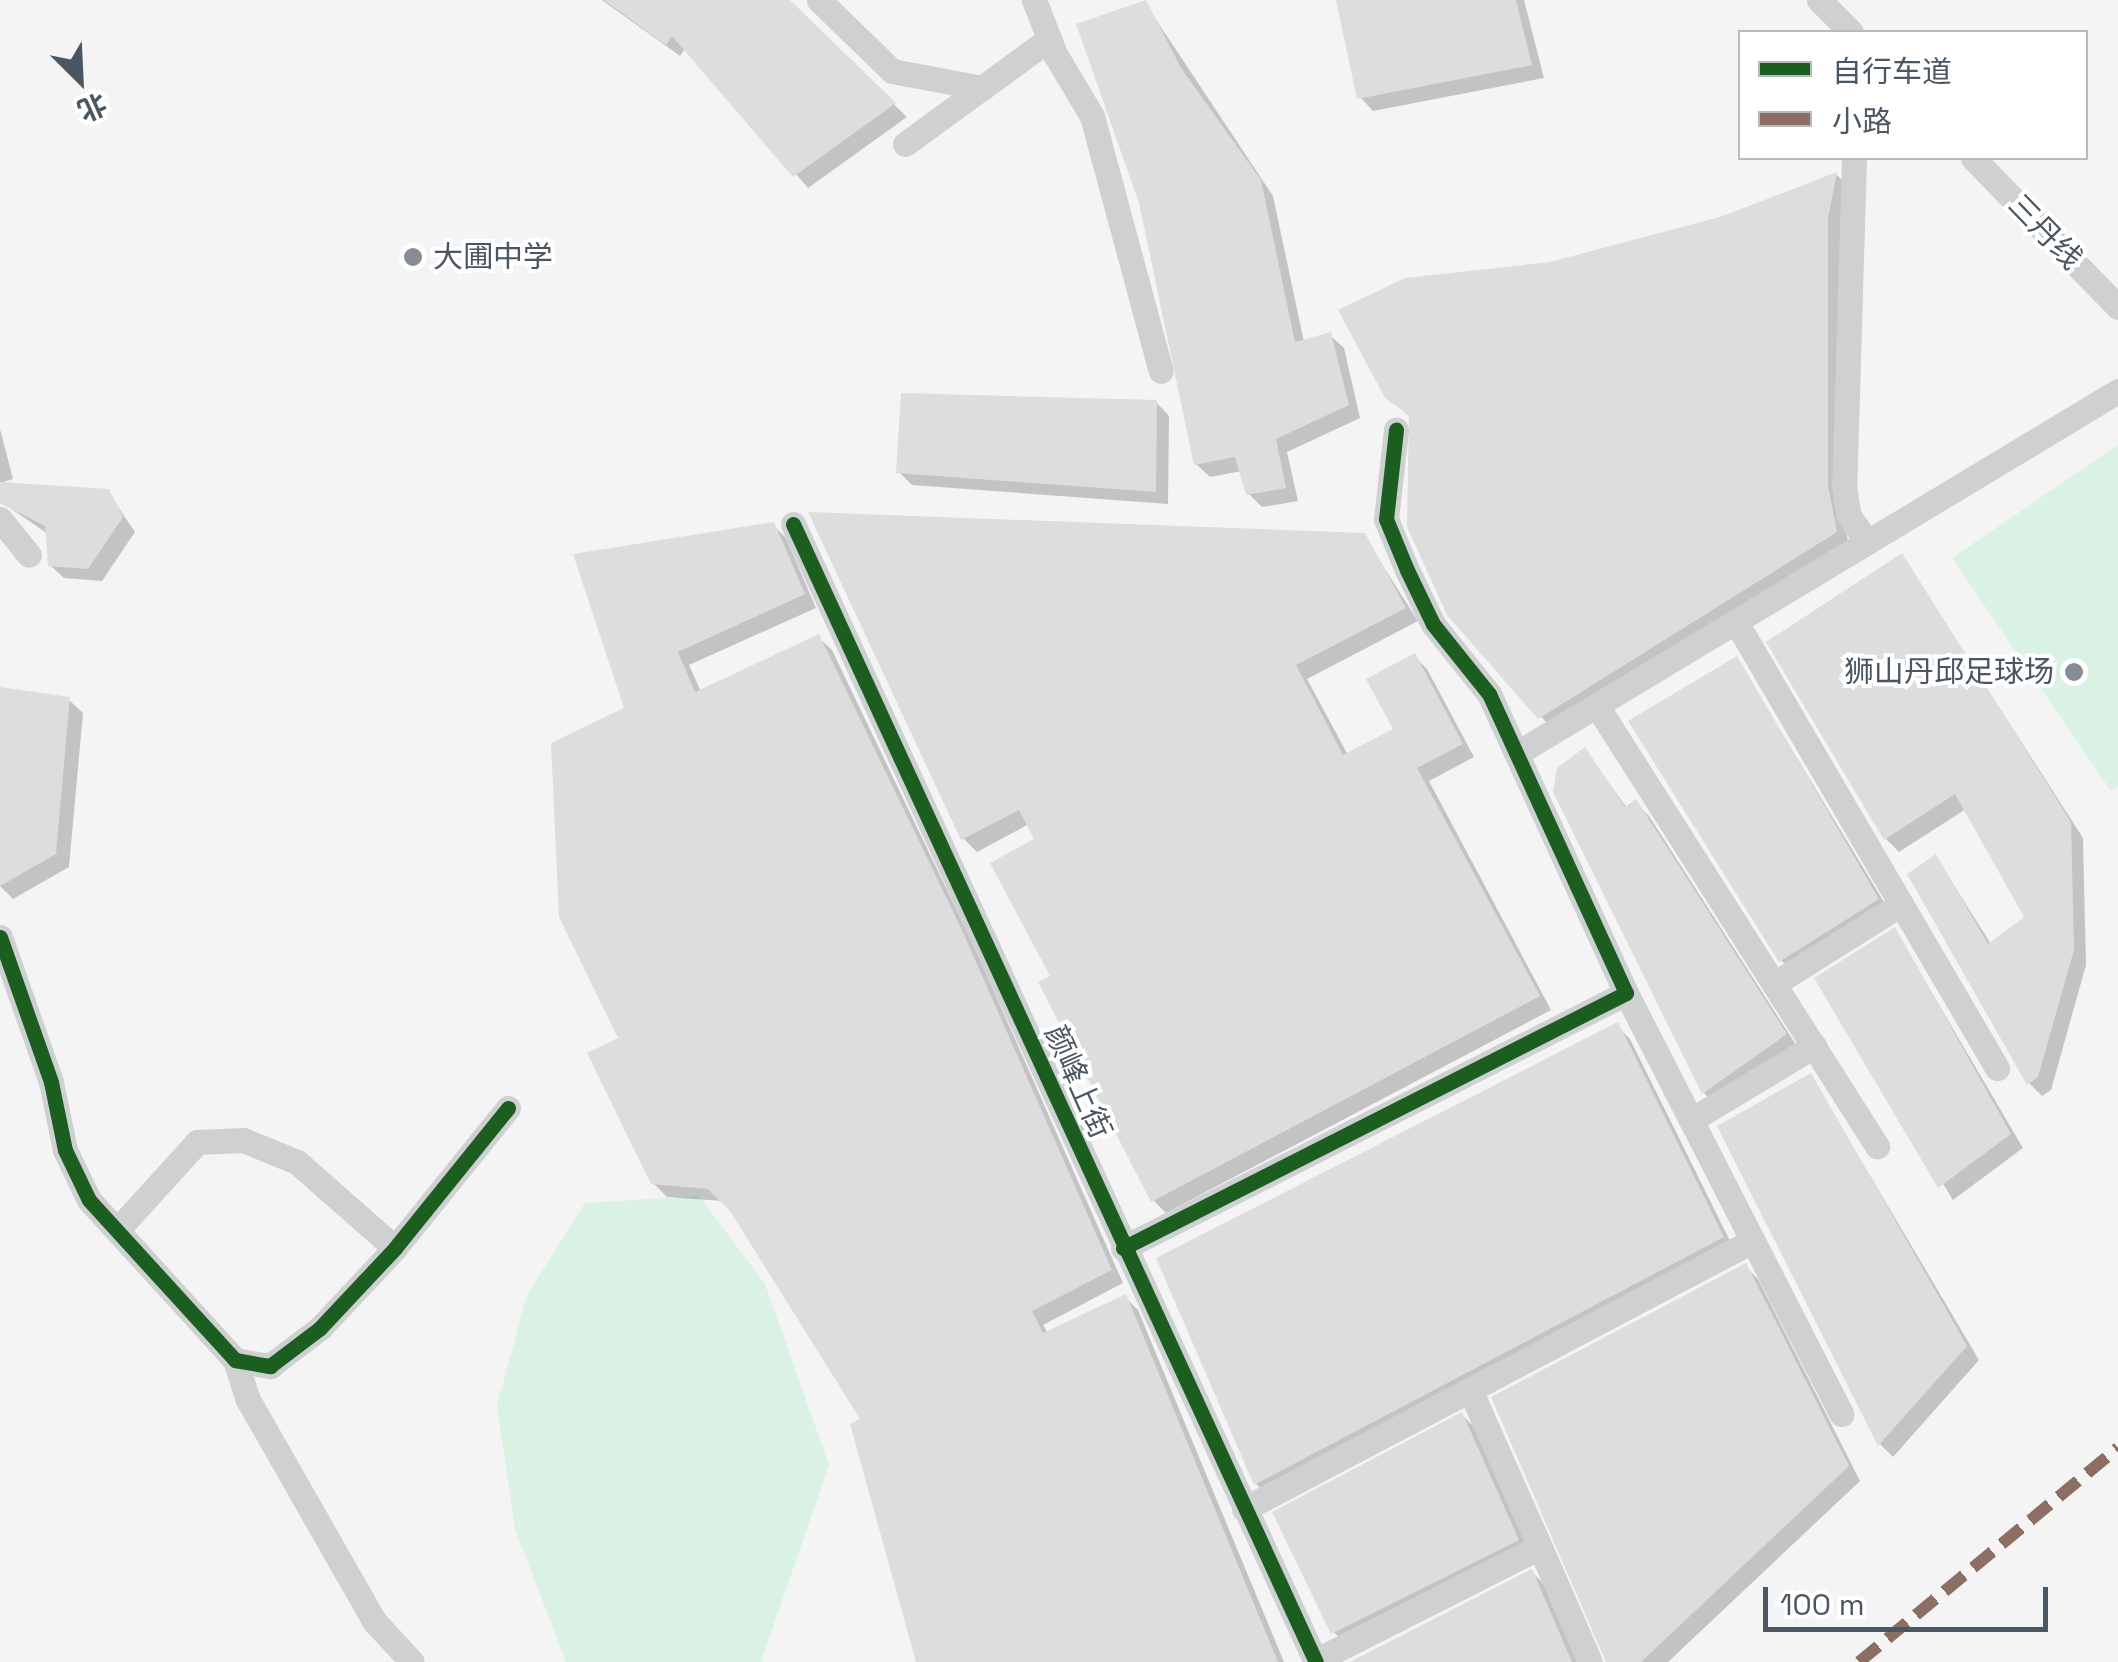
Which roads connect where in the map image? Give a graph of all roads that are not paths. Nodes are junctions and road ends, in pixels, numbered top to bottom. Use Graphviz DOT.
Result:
graph roads {
  1 [pos="818,0"];
  2 [pos="1034,0"];
  3 [pos="1819,0"];
  4 [pos="1849,30"];
  5 [pos="1048,39"];
  6 [pos="982,88"];
  7 [pos="905,144"];
  8 [pos="1854,160"];
  9 [pos="1974,160"];
  10 [pos="2118,307"];
  11 [pos="1162,372"];
  12 [pos="2118,391"];
  13 [pos="1396,430"];
  14 [pos="0,518"];
  15 [pos="793,524"];
  16 [pos="1867,542"];
  17 [pos="28,555"];
  18 [pos="1736,622"];
  19 [pos="1596,706"];
  20 [pos="1519,752"];
  21 [pos="1902,904"];
  22 [pos="0,937"];
  23 [pos="1774,984"];
  24 [pos="1626,993"];
  25 [pos="1814,1046"];
  26 [pos="1997,1068"];
  27 [pos="508,1108"];
  28 [pos="1691,1120"];
  29 [pos="1878,1146"];
  30 [pos="120,1228"];
  31 [pos="1752,1241"];
  32 [pos="395,1248"];
  33 [pos="1123,1248"];
  34 [pos="236,1360"];
  35 [pos="1470,1390"];
  36 [pos="1841,1414"];
  37 [pos="1244,1509"];
  38 [pos="1540,1547"];
  39 [pos="1315,1661"];
  40 [pos="412,1662"];
  41 [pos="1590,1662"];
  1 -- 6 [label="street"];
  2 -- 5 [label="street"];
  3 -- 4 [label="street"];
  5 -- 6 [label="street"];
  5 -- 11 [label="street"];
  6 -- 7 [label="street"];
  8 -- 16 [label="street"];
  9 -- 10 [label="street, 三丹线"];
  12 -- 16 [label="street"];
  13 -- 20 [label="street"];
  14 -- 17 [label="street"];
  15 -- 33 [label="street, 颜峰上街"];
  16 -- 18 [label="street"];
  18 -- 19 [label="street"];
  18 -- 21 [label="street"];
  19 -- 20 [label="street"];
  19 -- 23 [label="street"];
  20 -- 24 [label="street"];
  21 -- 23 [label="street"];
  21 -- 26 [label="street"];
  22 -- 30 [label="street"];
  23 -- 25 [label="street"];
  24 -- 28 [label="street"];
  24 -- 33 [label="street"];
  25 -- 28 [label="street"];
  25 -- 29 [label="street"];
  27 -- 32 [label="street"];
  28 -- 31 [label="street"];
  30 -- 32 [label="street"];
  30 -- 34 [label="street"];
  31 -- 35 [label="street"];
  31 -- 36 [label="street"];
  32 -- 34 [label="street"];
  33 -- 37 [label="street, 颜峰上街"];
  34 -- 40 [label="street"];
  35 -- 37 [label="street"];
  35 -- 38 [label="street"];
  37 -- 39 [label="street, 颜峰上街"];
  38 -- 39 [label="street"];
  38 -- 41 [label="street"];
}
